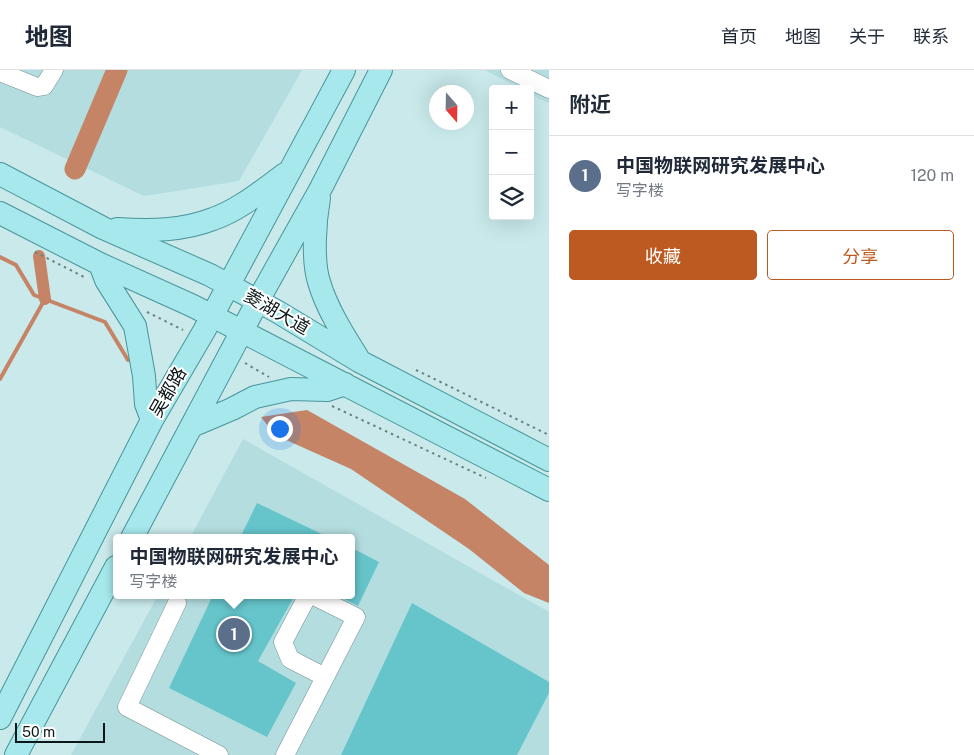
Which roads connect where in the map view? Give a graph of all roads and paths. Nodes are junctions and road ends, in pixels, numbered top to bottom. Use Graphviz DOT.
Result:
graph roads {
  1 [pos="54,70"];
  2 [pos="344,70"];
  3 [pos="381,70"];
  4 [pos="510,70"];
  5 [pos="0,72"];
  6 [pos="549,89"];
  7 [pos="290,171"];
  8 [pos="0,174"];
  9 [pos="321,188"];
  10 [pos="0,213"];
  11 [pos="103,228"];
  12 [pos="34,251"];
  13 [pos="96,273"];
  14 [pos="228,285"];
  15 [pos="257,301"];
  16 [pos="146,312"];
  17 [pos="212,315"];
  18 [pos="241,331"];
  19 [pos="199,339"];
  20 [pos="229,354"];
  21 [pos="359,361"];
  22 [pos="269,376"];
  23 [pos="345,384"];
  24 [pos="327,404"];
  25 [pos="152,420"];
  26 [pos="192,426"];
  27 [pos="549,460"];
  28 [pos="487,479"];
  29 [pos="549,490"];
  30 [pos="134,534"];
  31 [pos="113,573"];
  32 [pos="308,599"];
  33 [pos="318,599"];
  34 [pos="177,603"];
  35 [pos="325,677"];
  36 [pos="1,714"];
  37 [pos="30,727"];
  38 [pos="16,755"];
  39 [pos="32,755"];
  40 [pos="219,755"];
  41 [pos="285,755"];
  1 -- 5 [label="street"];
  2 -- 7 [label="main road, 吴都路"];
  3 -- 9 [label="main road, 吴都路"];
  4 -- 6 [label="street"];
  7 -- 11 [label="main road"];
  7 -- 14 [label="main road, 吴都路"];
  8 -- 11 [label="main road, 菱湖大道"];
  9 -- 15 [label="main road, 吴都路"];
  9 -- 21 [label="main road"];
  10 -- 13 [label="main road, 菱湖大道"];
  11 -- 14 [label="main road, 菱湖大道"];
  12 -- 13 [label="path"];
  13 -- 17 [label="main road, 菱湖大道"];
  13 -- 25 [label="main road"];
  14 -- 15 [label="main road, 菱湖大道"];
  14 -- 17 [label="main road, 吴都路"];
  15 -- 18 [label="main road, 吴都路"];
  15 -- 21 [label="main road, 菱湖大道"];
  16 -- 19 [label="path"];
  17 -- 18 [label="main road, 菱湖大道"];
  17 -- 19 [label="main road, 吴都路"];
  18 -- 20 [label="main road, 吴都路"];
  18 -- 23 [label="main road, 菱湖大道"];
  19 -- 25 [label="main road, 吴都路"];
  20 -- 22 [label="path"];
  20 -- 26 [label="main road, 吴都路"];
  21 -- 27 [label="main road, 菱湖大道"];
  23 -- 26 [label="main road"];
  23 -- 29 [label="main road, 菱湖大道"];
  24 -- 28 [label="path"];
  25 -- 36 [label="main road, 吴都路"];
  26 -- 30 [label="main road, 吴都路"];
  31 -- 37 [label="main road"];
  32 -- 35 [label="street"];
  33 -- 35 [label="street"];
  34 -- 40 [label="street"];
  35 -- 41 [label="street"];
  37 -- 38 [label="main road"];
  37 -- 39 [label="main road"];
}
